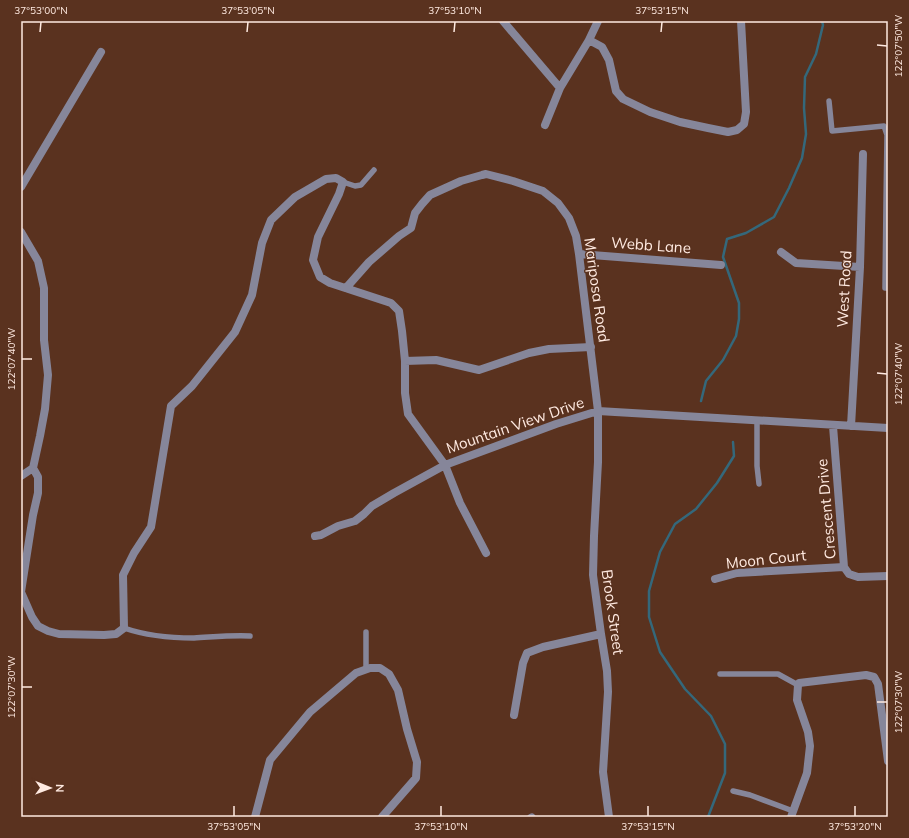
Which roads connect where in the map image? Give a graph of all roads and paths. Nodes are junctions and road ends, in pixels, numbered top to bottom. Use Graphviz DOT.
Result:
graph roads {
  1 [pos="503,21"];
  2 [pos="598,21"];
  3 [pos="741,21"];
  4 [pos="589,40"];
  5 [pos="101,52"];
  6 [pos="560,88"];
  7 [pos="829,101"];
  8 [pos="545,125"];
  9 [pos="863,154"];
  10 [pos="374,170"];
  11 [pos="343,182"];
  12 [pos="21,187"];
  13 [pos="887,202"];
  14 [pos="21,232"];
  15 [pos="781,252"];
  16 [pos="579,254"];
  17 [pos="720,265"];
  18 [pos="860,267"];
  19 [pos="346,288"];
  20 [pos="888,288"];
  21 [pos="591,347"];
  22 [pos="405,361"];
  23 [pos="598,411"];
  24 [pos="757,421"];
  25 [pos="833,426"];
  26 [pos="851,426"];
  27 [pos="888,428"];
  28 [pos="445,465"];
  29 [pos="33,468"];
  30 [pos="21,476"];
  31 [pos="759,484"];
  32 [pos="315,536"];
  33 [pos="486,554"];
  34 [pos="844,567"];
  35 [pos="888,576"];
  36 [pos="715,579"];
  37 [pos="124,628"];
  38 [pos="366,632"];
  39 [pos="601,634"];
  40 [pos="250,636"];
  41 [pos="366,670"];
  42 [pos="720,674"];
  43 [pos="798,685"];
  44 [pos="514,715"];
  45 [pos="888,756"];
  46 [pos="733,791"];
  47 [pos="792,814"];
  48 [pos="255,817"];
  49 [pos="382,817"];
  50 [pos="530,817"];
  51 [pos="533,817"];
  52 [pos="609,817"];
  1 -- 6 [label="street"];
  2 -- 4 [label="street"];
  3 -- 4 [label="street"];
  4 -- 6 [label="street"];
  5 -- 12 [label="street"];
  6 -- 8 [label="street"];
  7 -- 13 [label="lane"];
  9 -- 18 [label="street, West Road"];
  10 -- 11 [label="lane"];
  11 -- 19 [label="street, Mountain View Drive"];
  11 -- 37 [label="street"];
  13 -- 20 [label="lane"];
  14 -- 29 [label="street"];
  15 -- 18 [label="street"];
  16 -- 17 [label="street, Webb Lane"];
  16 -- 19 [label="street, Mariposa Road"];
  16 -- 21 [label="street, Mariposa Road"];
  18 -- 26 [label="street, West Road"];
  19 -- 22 [label="street, Mountain View Drive"];
  21 -- 22 [label="street"];
  21 -- 23 [label="street, Mariposa Road"];
  22 -- 28 [label="street, Mountain View Drive"];
  23 -- 24 [label="street, Mountain View Drive"];
  23 -- 28 [label="street, Mountain View Drive"];
  23 -- 39 [label="street, Brook Street"];
  24 -- 25 [label="street, Mountain View Drive"];
  24 -- 31 [label="lane"];
  25 -- 26 [label="street, Mountain View Drive"];
  25 -- 34 [label="street, Crescent Drive"];
  26 -- 27 [label="street, Mountain View Drive"];
  28 -- 32 [label="street"];
  28 -- 33 [label="street"];
  29 -- 30 [label="street"];
  29 -- 37 [label="street"];
  34 -- 35 [label="street, Crescent Drive"];
  34 -- 36 [label="street, Moon Court"];
  37 -- 40 [label="lane"];
  38 -- 41 [label="lane"];
  39 -- 44 [label="street"];
  39 -- 52 [label="street, Brook Street"];
  41 -- 48 [label="street"];
  41 -- 49 [label="street"];
  42 -- 43 [label="lane"];
  43 -- 45 [label="street"];
  43 -- 47 [label="street"];
  46 -- 47 [label="lane"];
  50 -- 51 [label="lane"];
}
